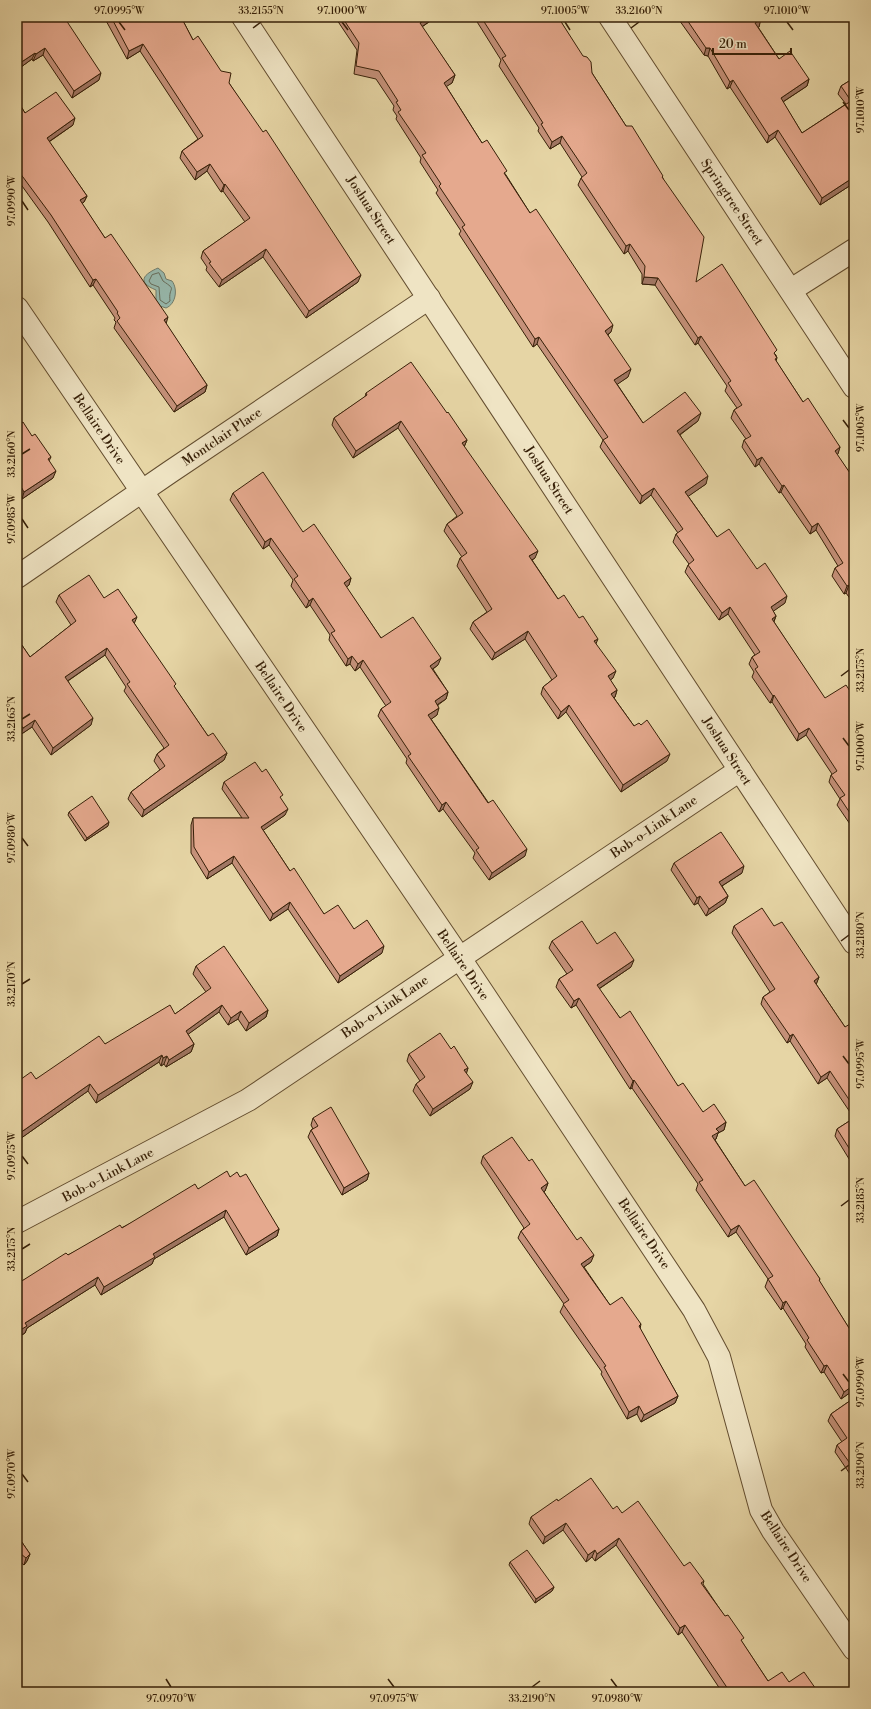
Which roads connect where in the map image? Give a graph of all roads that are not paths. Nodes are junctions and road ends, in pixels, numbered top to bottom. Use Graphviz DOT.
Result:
graph roads {
  1 [pos="243,17"];
  2 [pos="610,17"];
  3 [pos="854,250"];
  4 [pos="791,290"];
  5 [pos="429,298"];
  6 [pos="17,308"];
  7 [pos="854,386"];
  8 [pos="141,492"];
  9 [pos="17,577"];
  10 [pos="740,770"];
  11 [pos="854,943"];
  12 [pos="459,957"];
  13 [pos="17,1222"];
  14 [pos="854,1648"];
  1 -- 5 [label="street, Joshua Street"];
  2 -- 4 [label="street, Springtree Street"];
  3 -- 4 [label="street"];
  4 -- 7 [label="street, Springtree Street"];
  5 -- 8 [label="street, Montclair Place"];
  5 -- 10 [label="street, Joshua Street"];
  6 -- 8 [label="street, Bellaire Drive"];
  8 -- 9 [label="street, Montclair Place"];
  8 -- 12 [label="street, Bellaire Drive"];
  10 -- 11 [label="street, Joshua Street"];
  10 -- 12 [label="street, Bob-o-Link Lane"];
  12 -- 13 [label="street, Bob-o-Link Lane"];
  12 -- 14 [label="street, Bellaire Drive"];
}
